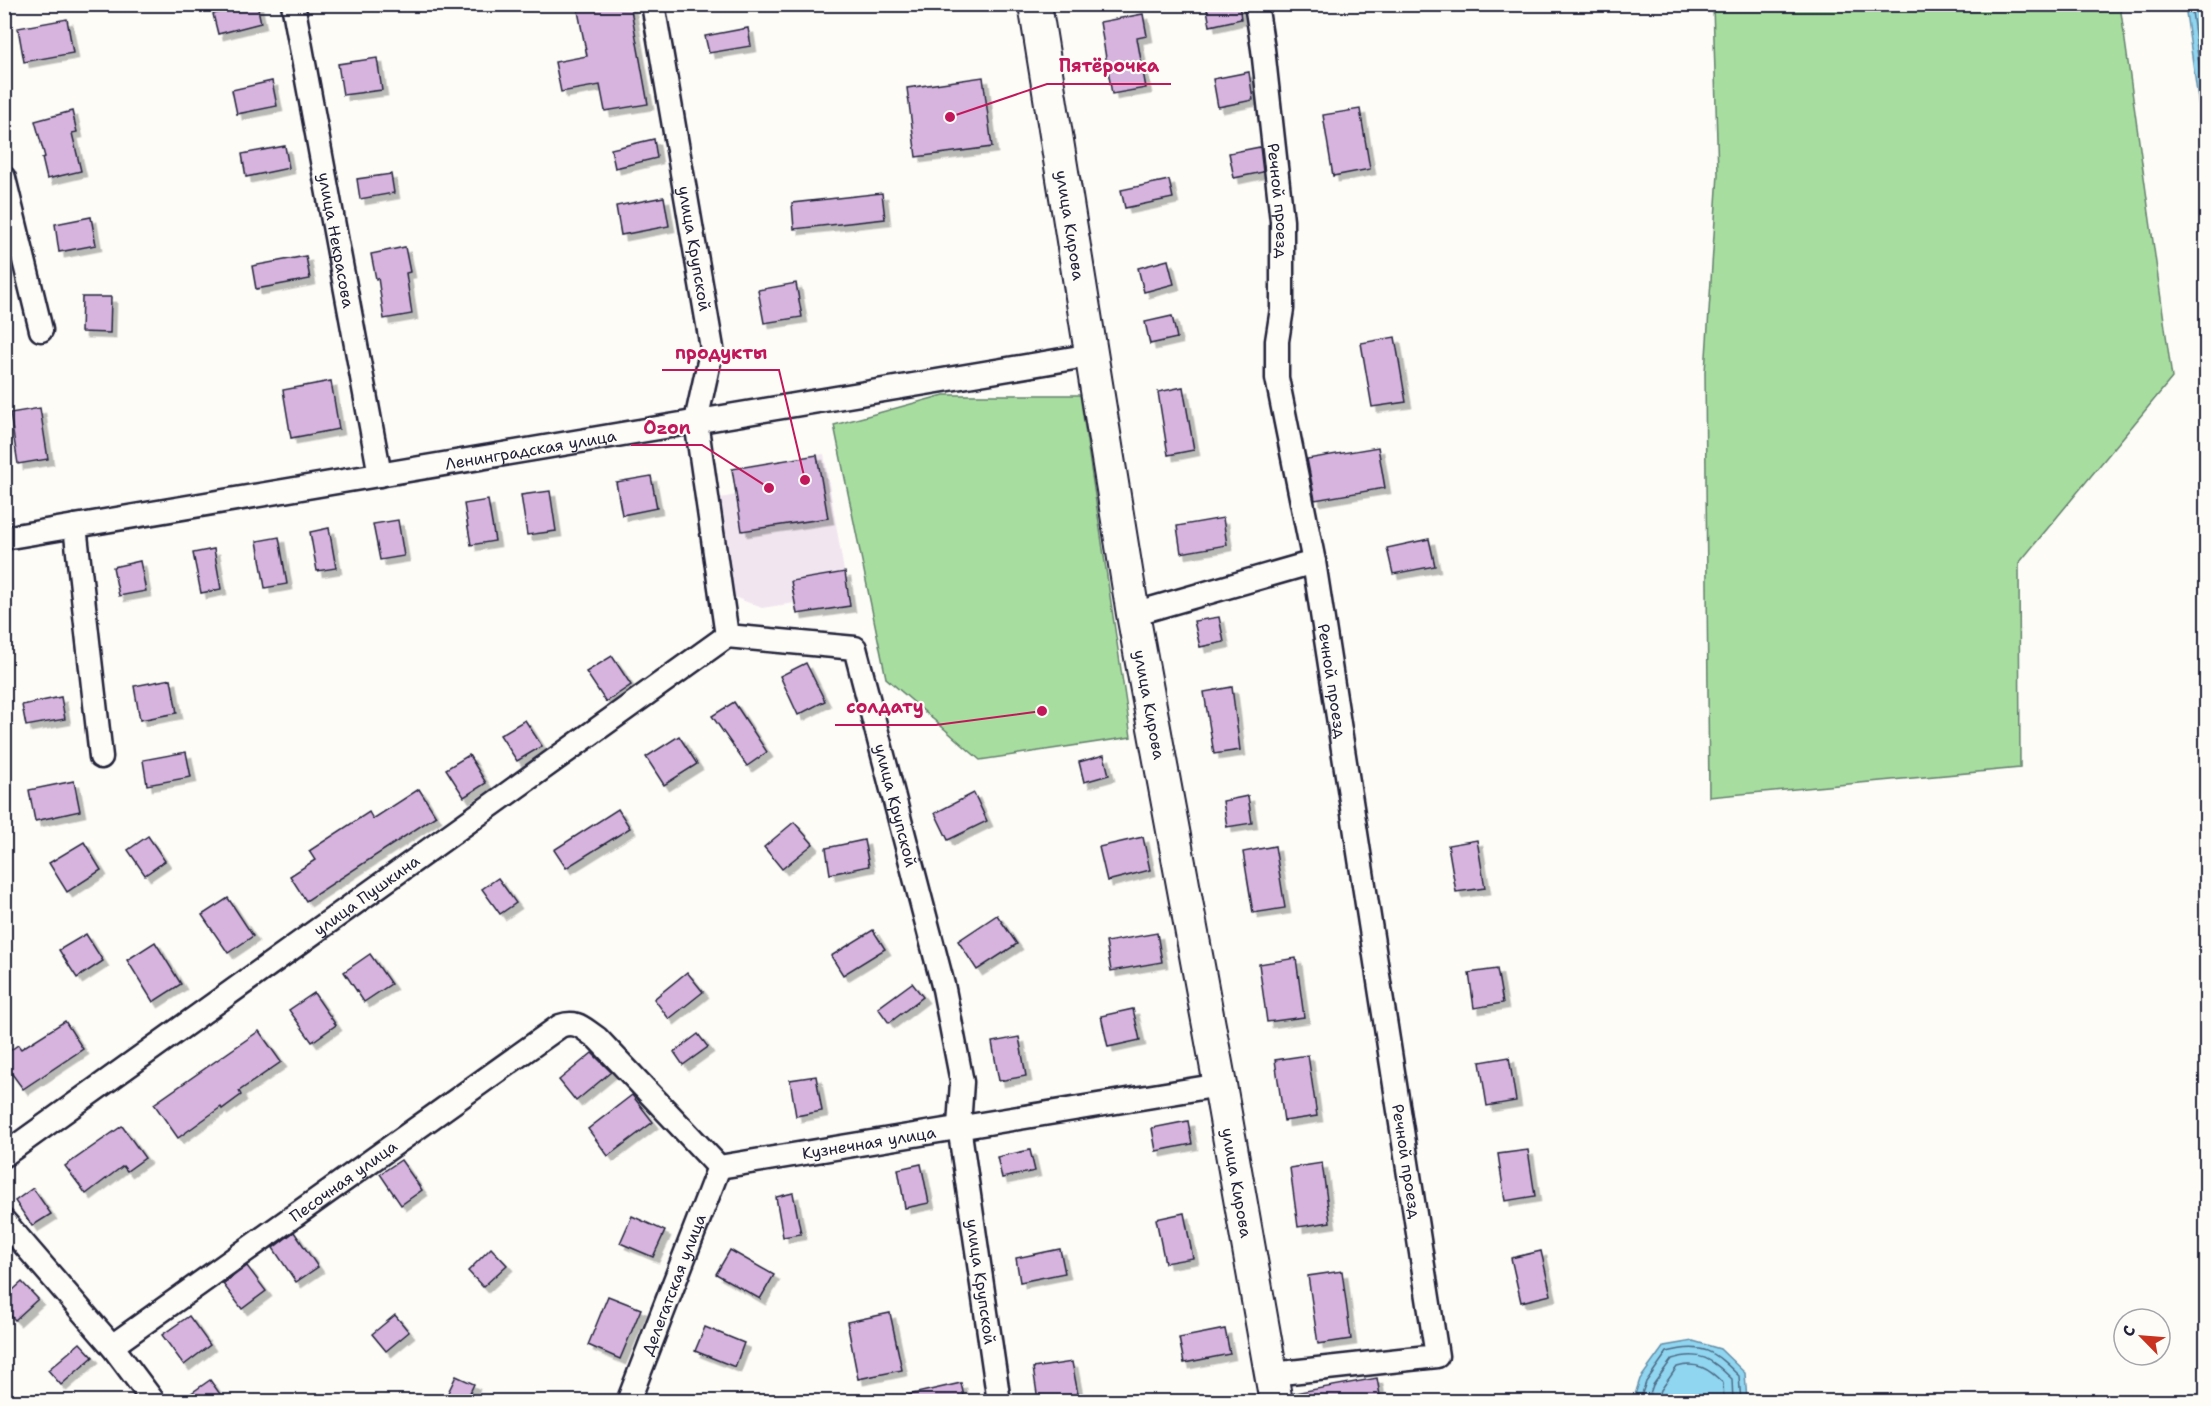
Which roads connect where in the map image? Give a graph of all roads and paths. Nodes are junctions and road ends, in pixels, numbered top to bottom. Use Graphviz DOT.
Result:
graph roads {
  1 [pos="293,4"];
  2 [pos="653,4"];
  3 [pos="1035,4"];
  4 [pos="1256,4"];
  5 [pos="4,178"];
  6 [pos="41,330"];
  7 [pos="1092,355"];
  8 [pos="696,421"];
  9 [pos="380,475"];
  10 [pos="75,526"];
  11 [pos="4,538"];
  12 [pos="1314,562"];
  13 [pos="1133,614"];
  14 [pos="728,636"];
  15 [pos="101,757"];
  16 [pos="1220,1085"];
  17 [pos="959,1126"];
  18 [pos="4,1155"];
  19 [pos="719,1167"];
  20 [pos="4,1221"];
  21 [pos="112,1346"];
  22 [pos="1274,1388"];
  23 [pos="154,1401"];
  24 [pos="628,1401"];
  25 [pos="999,1401"];
  1 -- 9 [label="street, улица Некрасова"];
  2 -- 8 [label="street, улица Крупской"];
  3 -- 7 [label="street, улица Кирова"];
  4 -- 12 [label="street, Речной проезд"];
  5 -- 6 [label="street"];
  7 -- 8 [label="street, Ленинградская улица"];
  7 -- 13 [label="street, улица Кирова"];
  8 -- 9 [label="street, Ленинградская улица"];
  8 -- 14 [label="street, улица Крупской"];
  9 -- 10 [label="street, Ленинградская улица"];
  10 -- 11 [label="street, Ленинградская улица"];
  10 -- 15 [label="street"];
  12 -- 13 [label="street"];
  12 -- 22 [label="street, Речной проезд"];
  13 -- 16 [label="street, улица Кирова"];
  14 -- 17 [label="street, улица Крупской"];
  14 -- 18 [label="street, улица Пушкина"];
  16 -- 17 [label="street, Кузнечная улица"];
  16 -- 22 [label="street, улица Кирова"];
  17 -- 19 [label="street, Кузнечная улица"];
  17 -- 25 [label="street, улица Крупской"];
  19 -- 21 [label="street, Песочная улица"];
  19 -- 24 [label="street, Делегатская улица"];
  20 -- 21 [label="street"];
  21 -- 23 [label="street"];
}
